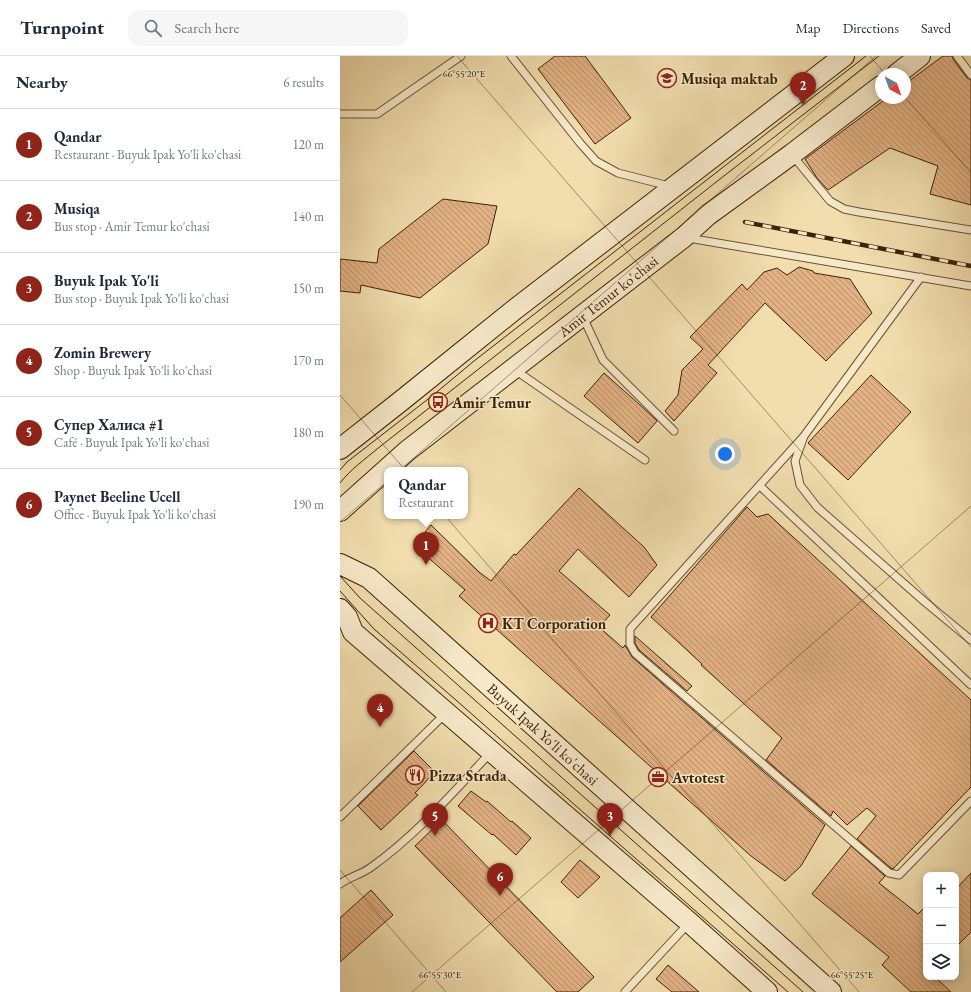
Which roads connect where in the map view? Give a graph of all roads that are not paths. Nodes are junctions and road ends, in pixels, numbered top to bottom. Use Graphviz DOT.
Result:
graph roads {
  1 [pos="461,56"];
  2 [pos="511,56"];
  3 [pos="844,56"];
  4 [pos="920,56"];
  5 [pos="956,56"];
  6 [pos="905,68"];
  7 [pos="971,75"];
  8 [pos="875,91"];
  9 [pos="340,114"];
  10 [pos="792,154"];
  11 [pos="673,187"];
  12 [pos="971,230"];
  13 [pos="684,237"];
  14 [pos="921,277"];
  15 [pos="971,286"];
  16 [pos="582,315"];
  17 [pos="513,368"];
  18 [pos="674,431"];
  19 [pos="804,436"];
  20 [pos="340,449"];
  21 [pos="645,460"];
  22 [pos="389,467"];
  23 [pos="384,472"];
  24 [pos="760,486"];
  25 [pos="340,512"];
  26 [pos="340,564"];
  27 [pos="340,610"];
  28 [pos="347,629"];
  29 [pos="971,640"];
  30 [pos="971,685"];
  31 [pos="447,712"];
  32 [pos="492,751"];
  33 [pos="971,800"];
  34 [pos="340,817"];
  35 [pos="340,884"];
  36 [pos="690,922"];
  37 [pos="624,992"];
  38 [pos="767,992"];
  39 [pos="831,992"];
  1 -- 9 [label="lane"];
  2 -- 11 [label="lane"];
  3 -- 11 [label="main road"];
  4 -- 6 [label="main road"];
  5 -- 7 [label="lane"];
  8 -- 10 [label="main road, Amir Temur ko'chasi"];
  10 -- 12 [label="lane"];
  10 -- 13 [label="main road, Amir Temur ko'chasi"];
  11 -- 20 [label="main road"];
  13 -- 14 [label="lane"];
  13 -- 16 [label="main road, Amir Temur ko'chasi"];
  14 -- 15 [label="lane"];
  14 -- 19 [label="lane"];
  16 -- 17 [label="main road, Amir Temur ko'chasi"];
  16 -- 18 [label="lane"];
  17 -- 21 [label="lane"];
  17 -- 22 [label="main road, Amir Temur ko'chasi"];
  19 -- 24 [label="lane"];
  19 -- 29 [label="lane"];
  23 -- 25 [label="main road, Amir Temur ko'chasi"];
  24 -- 30 [label="lane"];
  24 -- 33 [label="lane"];
  26 -- 39 [label="main road, Buyuk Ipak Yo'li ko'chasi"];
  27 -- 28 [label="main road"];
  28 -- 31 [label="main road"];
  31 -- 32 [label="main road"];
  31 -- 34 [label="lane"];
  32 -- 35 [label="lane"];
  32 -- 36 [label="main road"];
  36 -- 37 [label="lane"];
  36 -- 38 [label="main road"];
}
